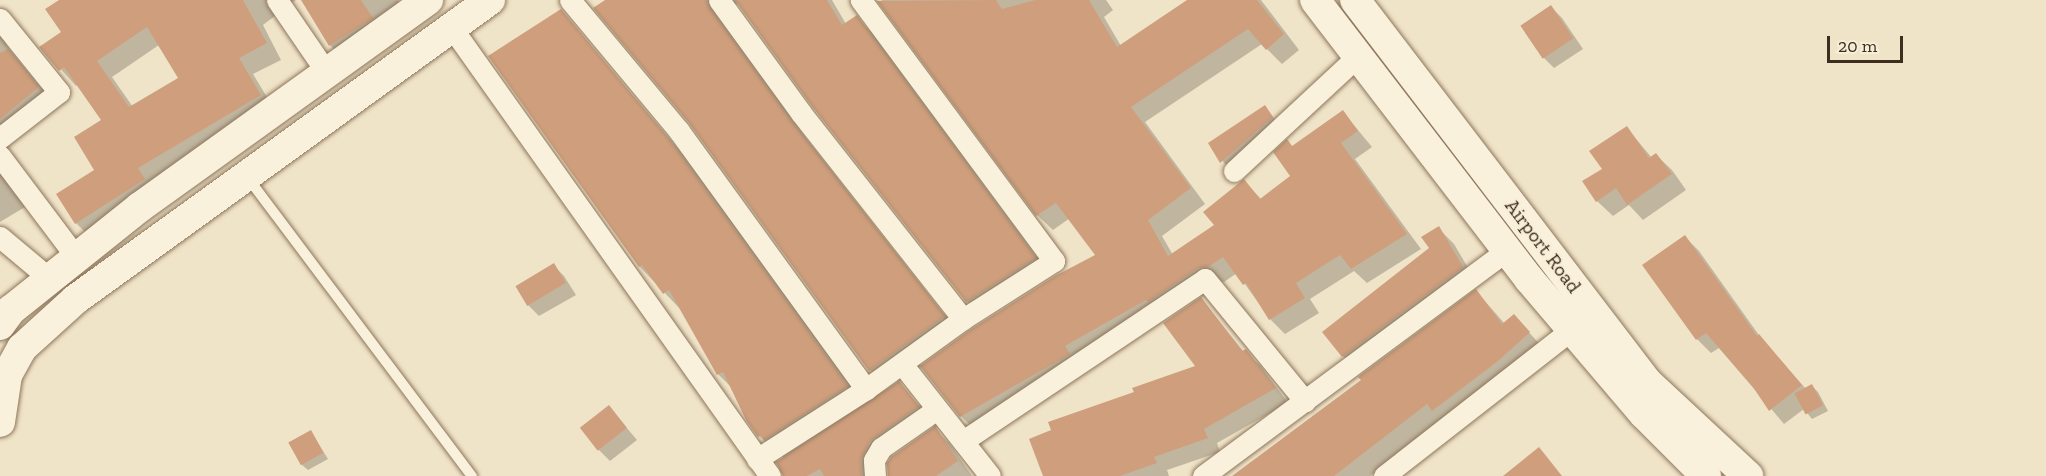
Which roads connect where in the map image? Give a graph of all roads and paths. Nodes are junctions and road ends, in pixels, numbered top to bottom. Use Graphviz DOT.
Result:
graph roads {
  1 [pos="277,0"];
  2 [pos="428,0"];
  3 [pos="490,0"];
  4 [pos="570,0"];
  5 [pos="719,0"];
  6 [pos="861,0"];
  7 [pos="1315,0"];
  8 [pos="1355,0"];
  9 [pos="0,19"];
  10 [pos="452,28"];
  11 [pos="1359,55"];
  12 [pos="327,74"];
  13 [pos="0,138"];
  14 [pos="0,156"];
  15 [pos="1234,171"];
  16 [pos="246,175"];
  17 [pos="0,237"];
  18 [pos="1507,250"];
  19 [pos="77,258"];
  20 [pos="50,279"];
  21 [pos="963,319"];
  22 [pos="0,325"];
  23 [pos="1572,329"];
  24 [pos="902,364"];
  25 [pos="866,389"];
  26 [pos="1305,400"];
  27 [pos="937,409"];
  28 [pos="0,422"];
  29 [pos="963,441"];
  30 [pos="757,459"];
  31 [pos="1694,472"];
  32 [pos="472,476"];
  33 [pos="770,476"];
  34 [pos="875,476"];
  35 [pos="990,476"];
  36 [pos="1203,476"];
  37 [pos="1384,476"];
  38 [pos="1748,476"];
  1 -- 12 [label="street"];
  2 -- 12 [label="main road"];
  3 -- 10 [label="main road"];
  4 -- 25 [label="street"];
  5 -- 21 [label="street"];
  6 -- 21 [label="street"];
  7 -- 11 [label="main road, Airport Road"];
  8 -- 38 [label="main road, Airport Road"];
  9 -- 13 [label="street"];
  10 -- 16 [label="main road"];
  10 -- 30 [label="street"];
  11 -- 15 [label="street"];
  11 -- 18 [label="main road, Airport Road"];
  12 -- 19 [label="main road"];
  14 -- 19 [label="street"];
  16 -- 28 [label="main road"];
  16 -- 32 [label="lane"];
  17 -- 20 [label="street"];
  18 -- 23 [label="main road, Airport Road"];
  18 -- 26 [label="street"];
  19 -- 20 [label="main road"];
  20 -- 22 [label="main road"];
  21 -- 24 [label="street"];
  23 -- 31 [label="main road, Airport Road"];
  23 -- 37 [label="street"];
  24 -- 25 [label="street"];
  24 -- 27 [label="street"];
  25 -- 30 [label="street"];
  26 -- 29 [label="street"];
  26 -- 36 [label="street"];
  27 -- 29 [label="street"];
  27 -- 34 [label="street"];
  29 -- 35 [label="street"];
  30 -- 33 [label="street"];
}
